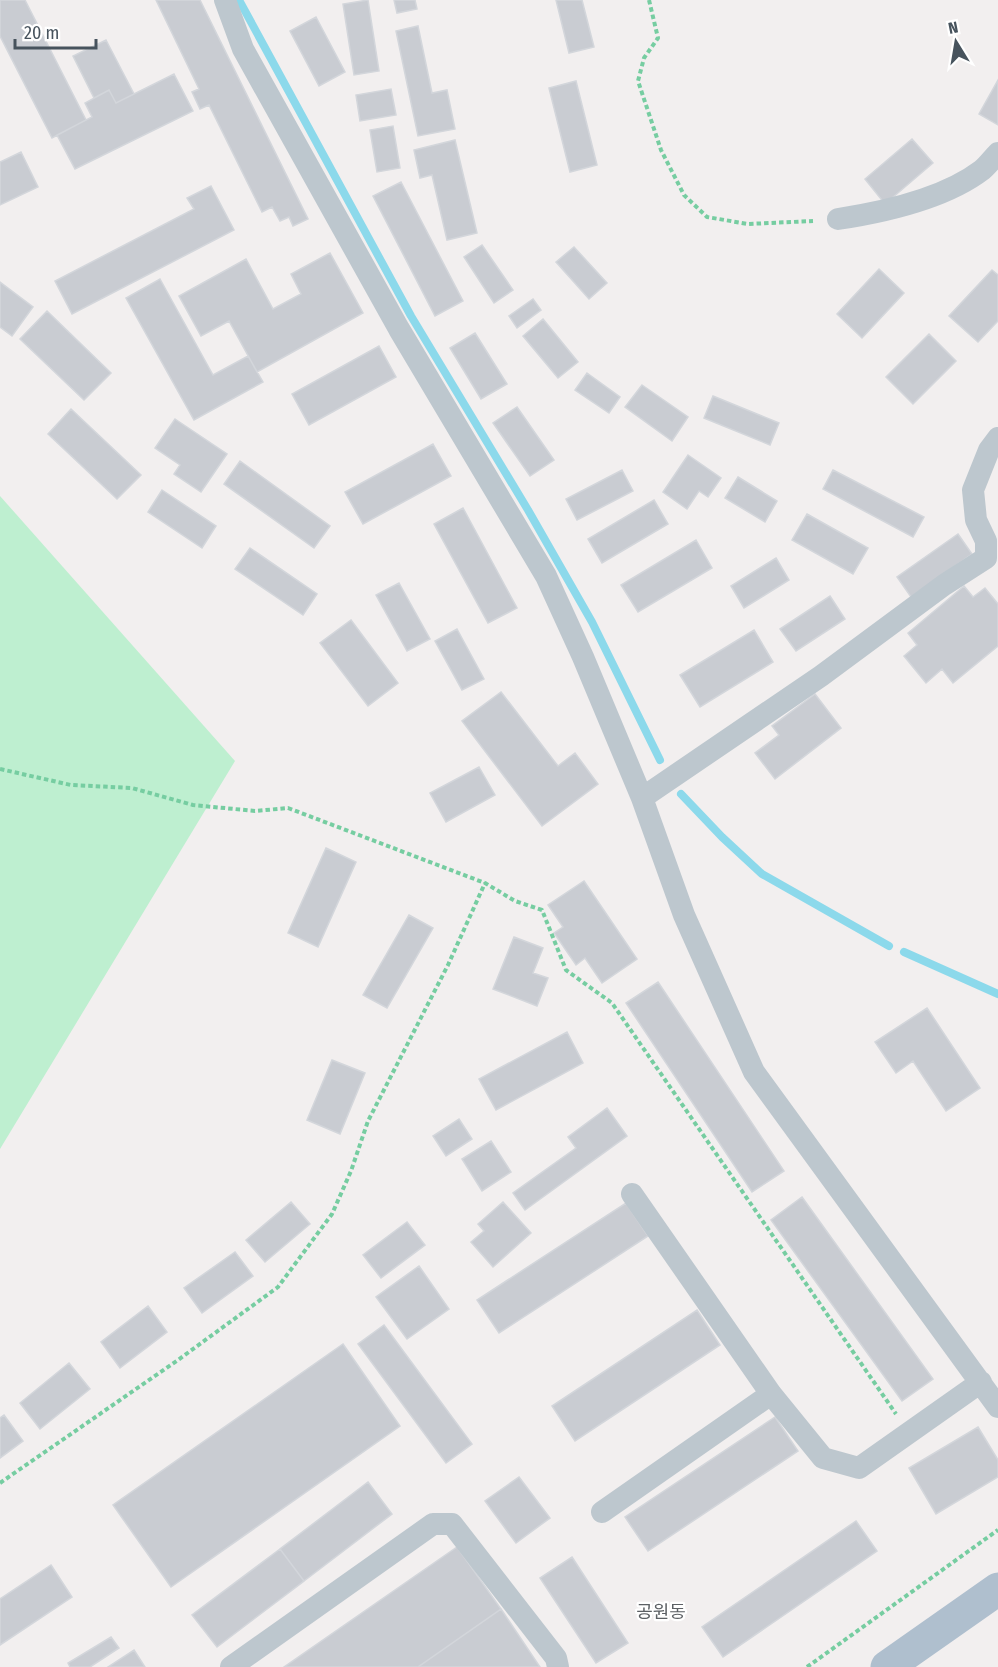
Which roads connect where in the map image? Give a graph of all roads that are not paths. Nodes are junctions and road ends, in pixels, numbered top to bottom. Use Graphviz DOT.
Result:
graph roads {
  1 [pos="225,0"];
  2 [pos="998,153"];
  3 [pos="838,219"];
  4 [pos="998,438"];
  5 [pos="642,798"];
  6 [pos="632,1194"];
  7 [pos="981,1382"];
  8 [pos="771,1394"];
  9 [pos="998,1407"];
  10 [pos="602,1512"];
  11 [pos="998,1589"];
  12 [pos="231,1667"];
  13 [pos="558,1667"];
  14 [pos="887,1667"];
  1 -- 5 [label="street"];
  2 -- 3 [label="street"];
  4 -- 5 [label="street"];
  5 -- 7 [label="street"];
  6 -- 8 [label="street"];
  7 -- 8 [label="street"];
  7 -- 9 [label="street"];
  8 -- 10 [label="street"];
  11 -- 14 [label="main road"];
  12 -- 13 [label="street"];
}
